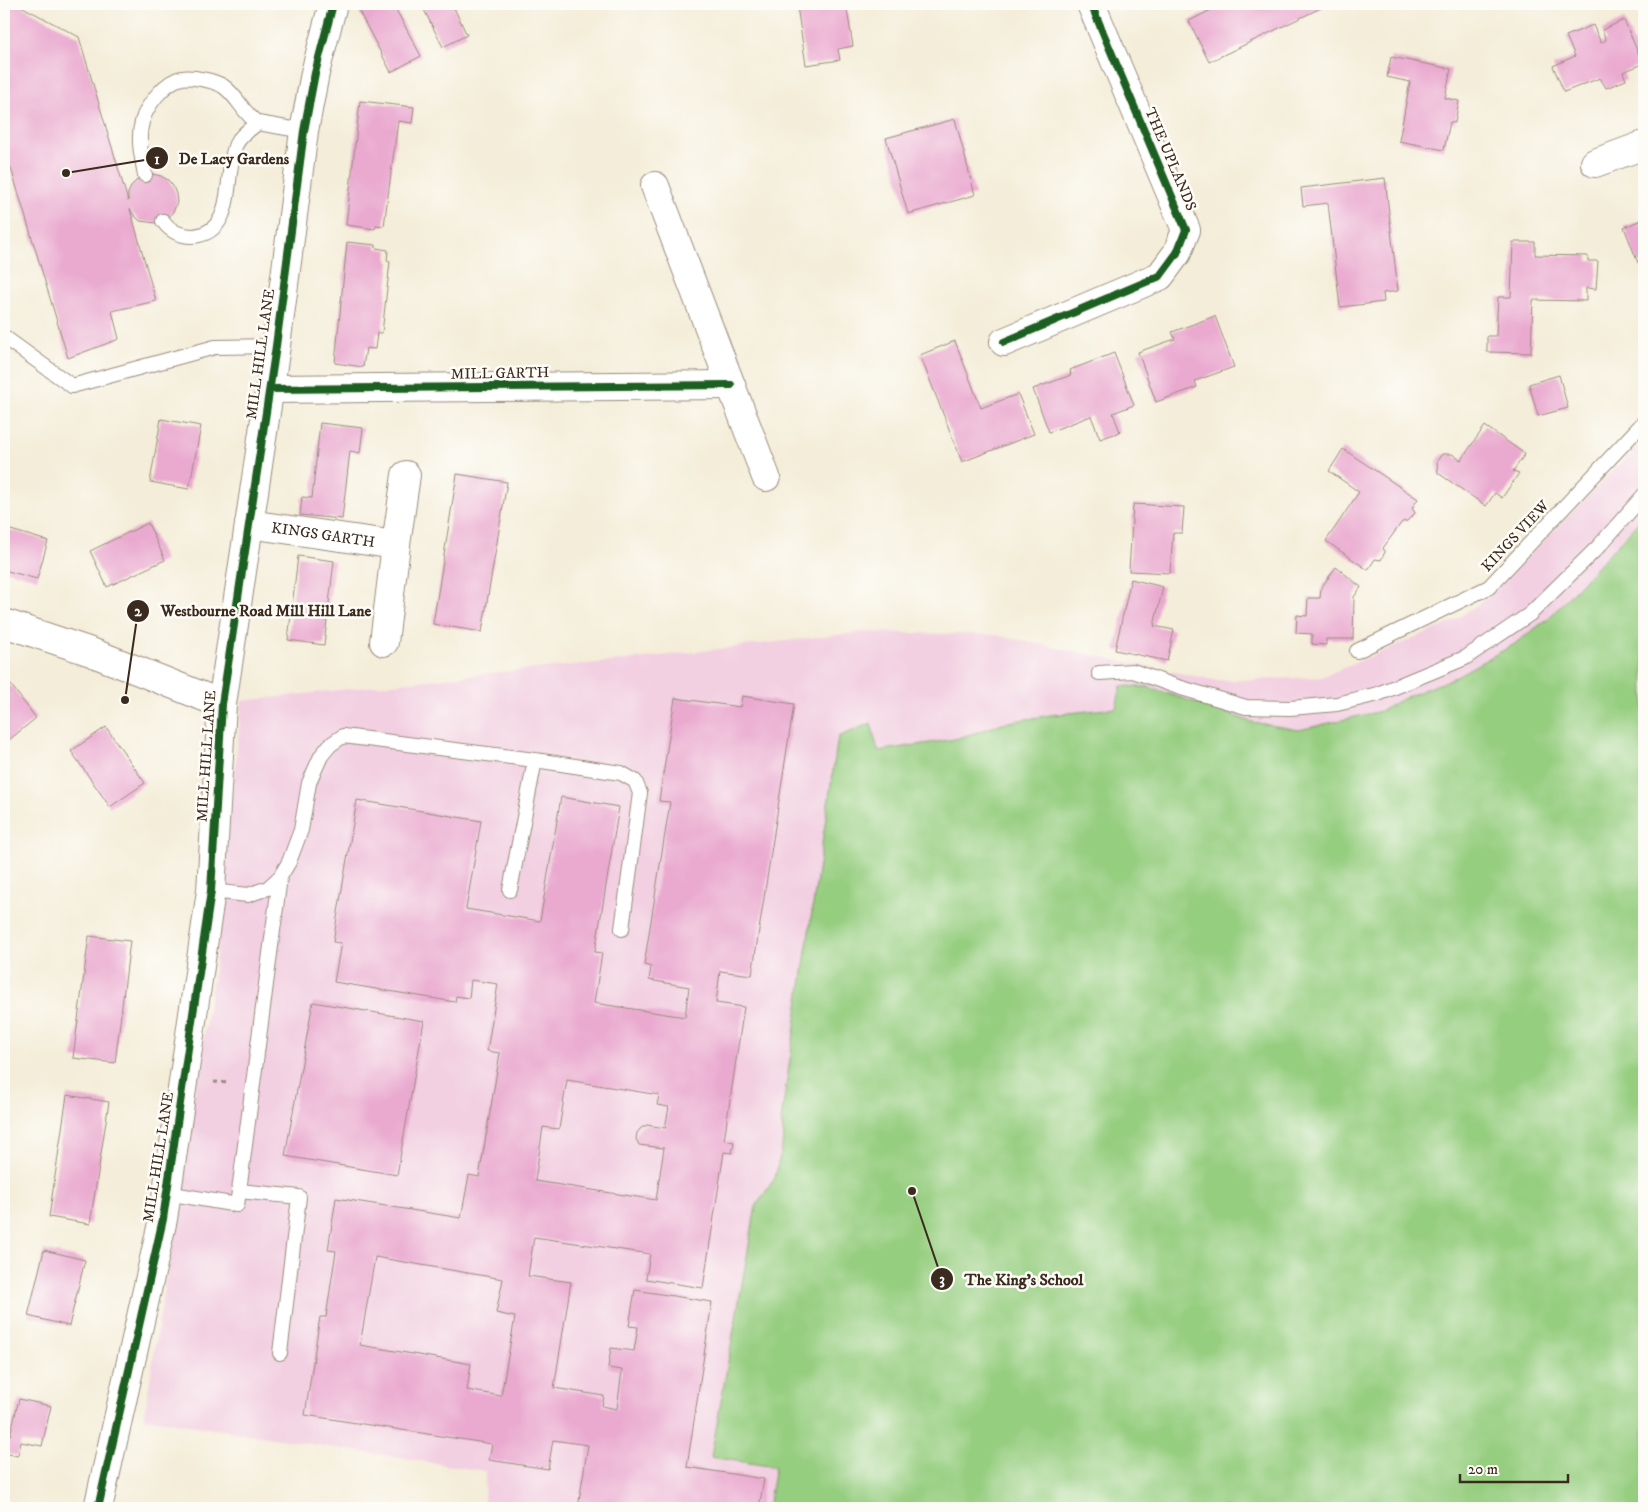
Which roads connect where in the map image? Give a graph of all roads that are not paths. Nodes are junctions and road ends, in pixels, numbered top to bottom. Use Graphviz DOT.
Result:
graph roads {
  1 [pos="333,4"];
  2 [pos="1091,4"];
  3 [pos="258,123"];
  4 [pos="304,131"];
  5 [pos="1644,145"];
  6 [pos="1595,163"];
  7 [pos="144,175"];
  8 [pos="655,186"];
  9 [pos="163,220"];
  10 [pos="4,337"];
  11 [pos="1004,342"];
  12 [pos="276,346"];
  13 [pos="731,385"];
  14 [pos="270,389"];
  15 [pos="1644,422"];
  16 [pos="406,475"];
  17 [pos="766,477"];
  18 [pos="1644,494"];
  19 [pos="249,524"];
  20 [pos="396,545"];
  21 [pos="4,623"];
  22 [pos="384,642"];
  23 [pos="1357,651"];
  24 [pos="1099,673"];
  25 [pos="222,704"];
  26 [pos="535,760"];
  27 [pos="280,877"];
  28 [pos="211,890"];
  29 [pos="510,890"];
  30 [pos="622,929"];
  31 [pos="239,1191"];
  32 [pos="167,1193"];
  33 [pos="280,1352"];
  34 [pos="98,1508"];
  1 -- 4 [label="street, MILL HILL LANE"];
  2 -- 11 [label="street, THE UPLANDS"];
  3 -- 4 [label="lane"];
  3 -- 7 [label="lane"];
  3 -- 9 [label="lane"];
  4 -- 12 [label="street, MILL HILL LANE"];
  5 -- 6 [label="street"];
  8 -- 13 [label="street"];
  10 -- 12 [label="lane"];
  12 -- 14 [label="street, MILL HILL LANE"];
  13 -- 14 [label="street, MILL GARTH"];
  13 -- 17 [label="street"];
  14 -- 19 [label="street, MILL HILL LANE"];
  15 -- 23 [label="lane, KINGS VIEW"];
  16 -- 20 [label="street, KINGS GARTH"];
  18 -- 24 [label="lane"];
  19 -- 20 [label="street, KINGS GARTH"];
  19 -- 25 [label="street, MILL HILL LANE"];
  20 -- 22 [label="street, KINGS GARTH"];
  21 -- 25 [label="street"];
  25 -- 28 [label="street, MILL HILL LANE"];
  26 -- 27 [label="lane"];
  26 -- 29 [label="lane"];
  26 -- 30 [label="lane"];
  27 -- 28 [label="lane"];
  27 -- 31 [label="lane"];
  28 -- 32 [label="street, MILL HILL LANE"];
  31 -- 32 [label="lane"];
  31 -- 33 [label="lane"];
  32 -- 34 [label="street, MILL HILL LANE"];
}
